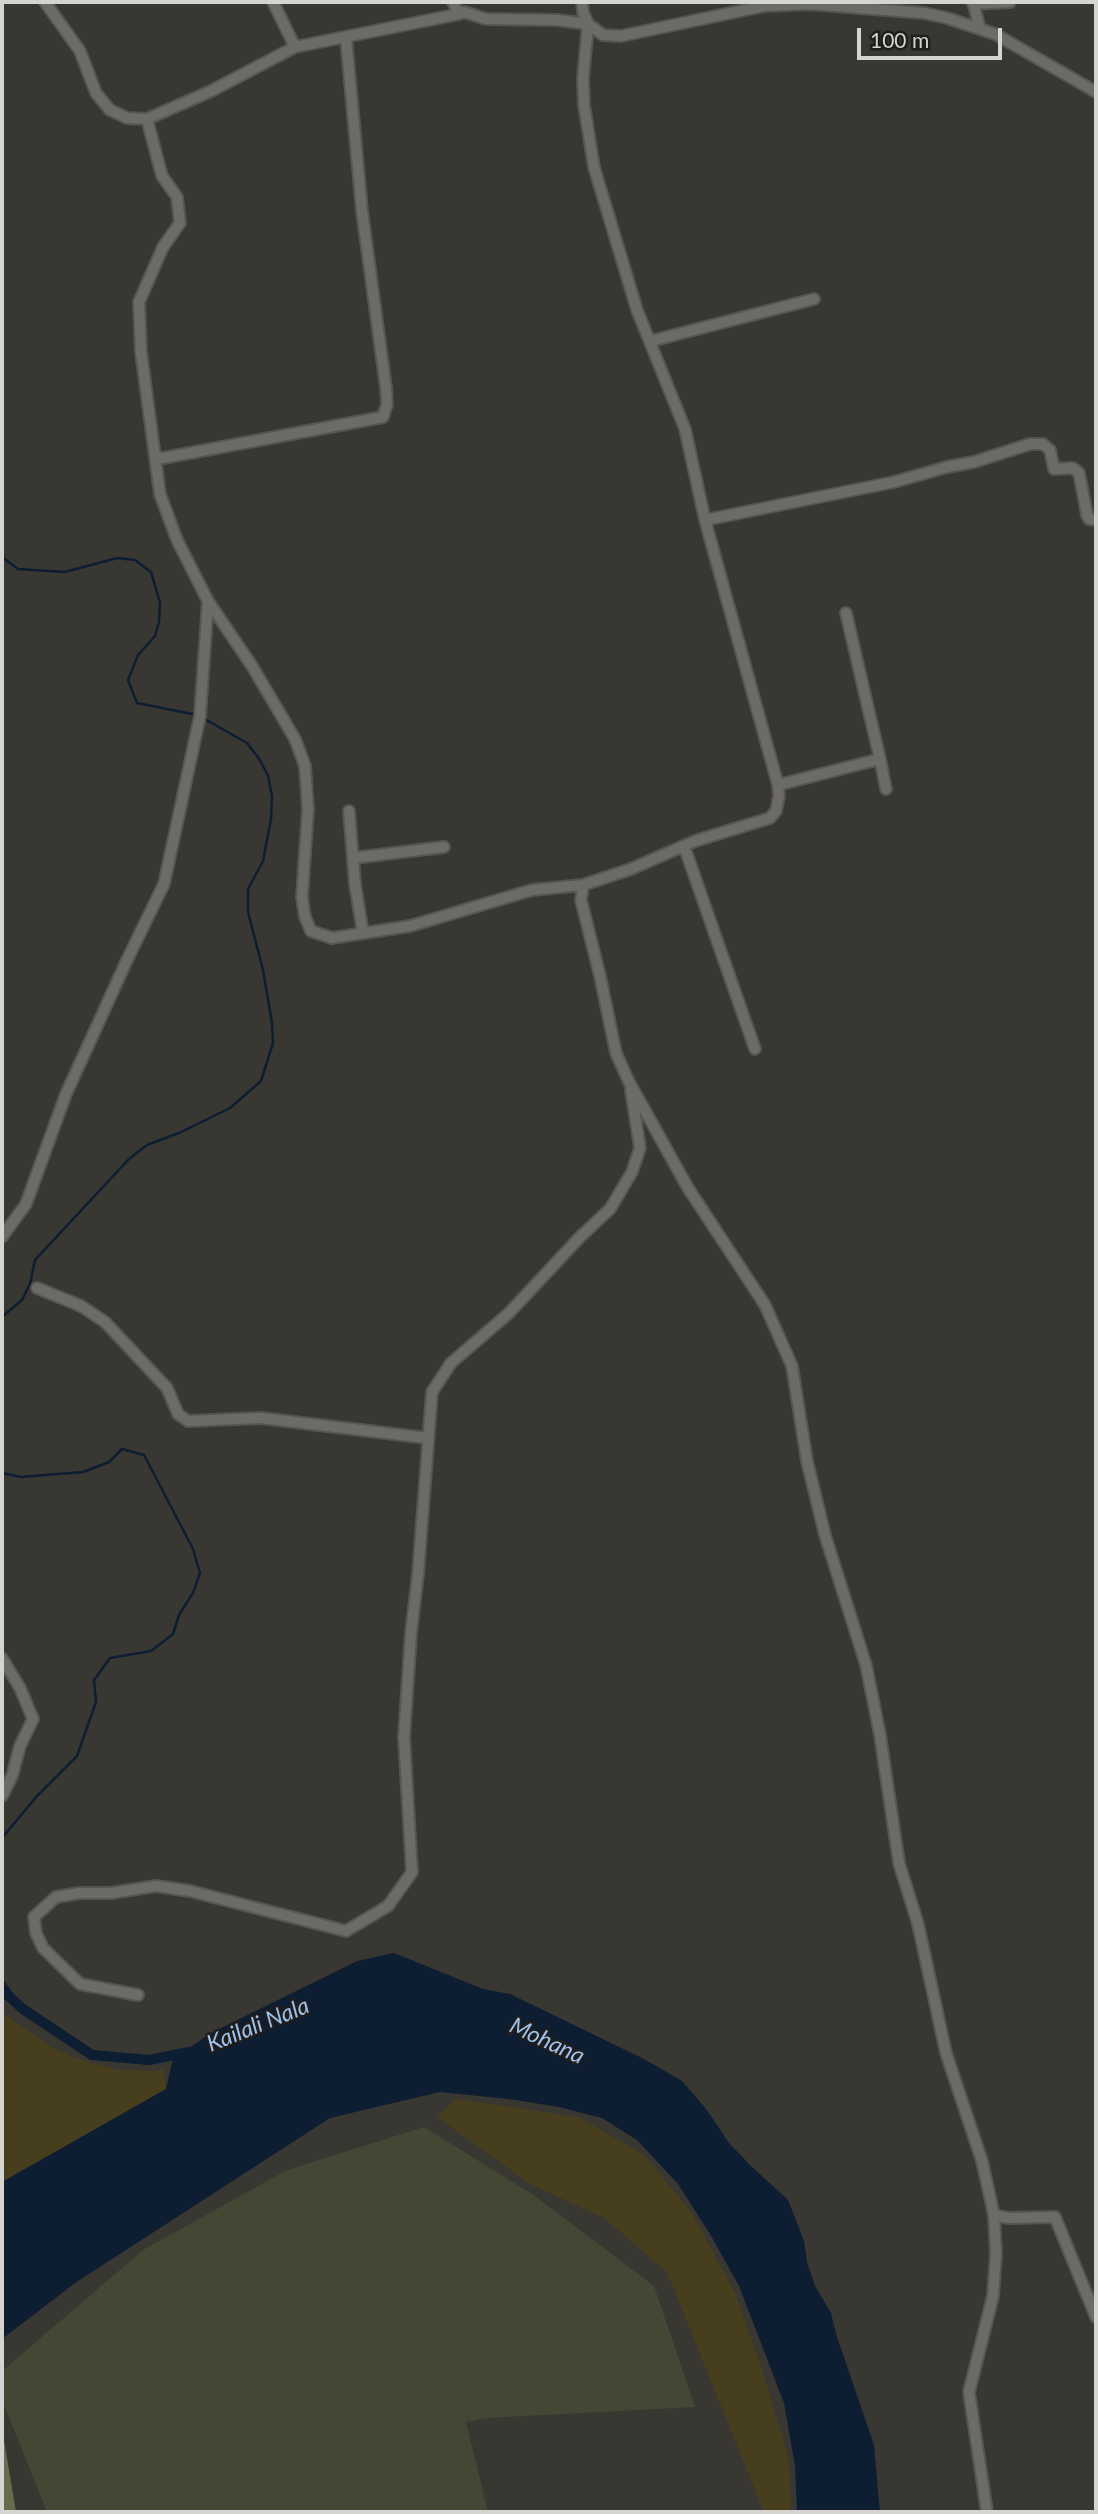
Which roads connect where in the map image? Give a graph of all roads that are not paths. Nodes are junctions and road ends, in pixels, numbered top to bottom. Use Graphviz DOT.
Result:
graph roads {
  1 [pos="45,2"];
  2 [pos="273,2"];
  3 [pos="453,2"];
  4 [pos="582,2"];
  5 [pos="1010,2"];
  6 [pos="973,3"];
  7 [pos="459,15"];
  8 [pos="588,24"];
  9 [pos="980,29"];
  10 [pos="346,38"];
  11 [pos="295,47"];
  12 [pos="1096,92"];
  13 [pos="146,119"];
  14 [pos="814,299"];
  15 [pos="650,341"];
  16 [pos="155,457"];
  17 [pos="705,520"];
  18 [pos="1096,520"];
  19 [pos="208,601"];
  20 [pos="846,613"];
  21 [pos="880,759"];
  22 [pos="778,785"];
  23 [pos="886,789"];
  24 [pos="349,811"];
  25 [pos="684,846"];
  26 [pos="444,847"];
  27 [pos="353,858"];
  28 [pos="583,886"];
  29 [pos="363,933"];
  30 [pos="755,1049"];
  31 [pos="629,1082"];
  32 [pos="2,1237"];
  33 [pos="37,1288"];
  34 [pos="427,1438"];
  35 [pos="2,1658"];
  36 [pos="2,1796"];
  37 [pos="138,1995"];
  38 [pos="994,2216"];
  39 [pos="1096,2317"];
  40 [pos="987,2512"];
  1 -- 13 [label="street"];
  2 -- 11 [label="street"];
  3 -- 7 [label="street"];
  4 -- 8 [label="street"];
  5 -- 6 [label="street"];
  6 -- 9 [label="street"];
  7 -- 8 [label="street"];
  7 -- 10 [label="street"];
  8 -- 9 [label="street"];
  8 -- 15 [label="street"];
  9 -- 12 [label="street"];
  10 -- 11 [label="street"];
  10 -- 16 [label="street"];
  11 -- 13 [label="street"];
  13 -- 16 [label="street"];
  14 -- 15 [label="street"];
  15 -- 17 [label="street"];
  16 -- 19 [label="street"];
  17 -- 18 [label="street"];
  17 -- 22 [label="street"];
  19 -- 29 [label="street"];
  19 -- 32 [label="street"];
  20 -- 21 [label="street"];
  21 -- 22 [label="street"];
  21 -- 23 [label="street"];
  22 -- 25 [label="street"];
  24 -- 27 [label="street"];
  25 -- 28 [label="street"];
  25 -- 30 [label="street"];
  26 -- 27 [label="street"];
  27 -- 29 [label="street"];
  28 -- 29 [label="street"];
  28 -- 31 [label="street"];
  31 -- 34 [label="street"];
  31 -- 38 [label="street"];
  33 -- 34 [label="street"];
  34 -- 37 [label="street"];
  35 -- 36 [label="street"];
  38 -- 39 [label="street"];
  38 -- 40 [label="street"];
}
